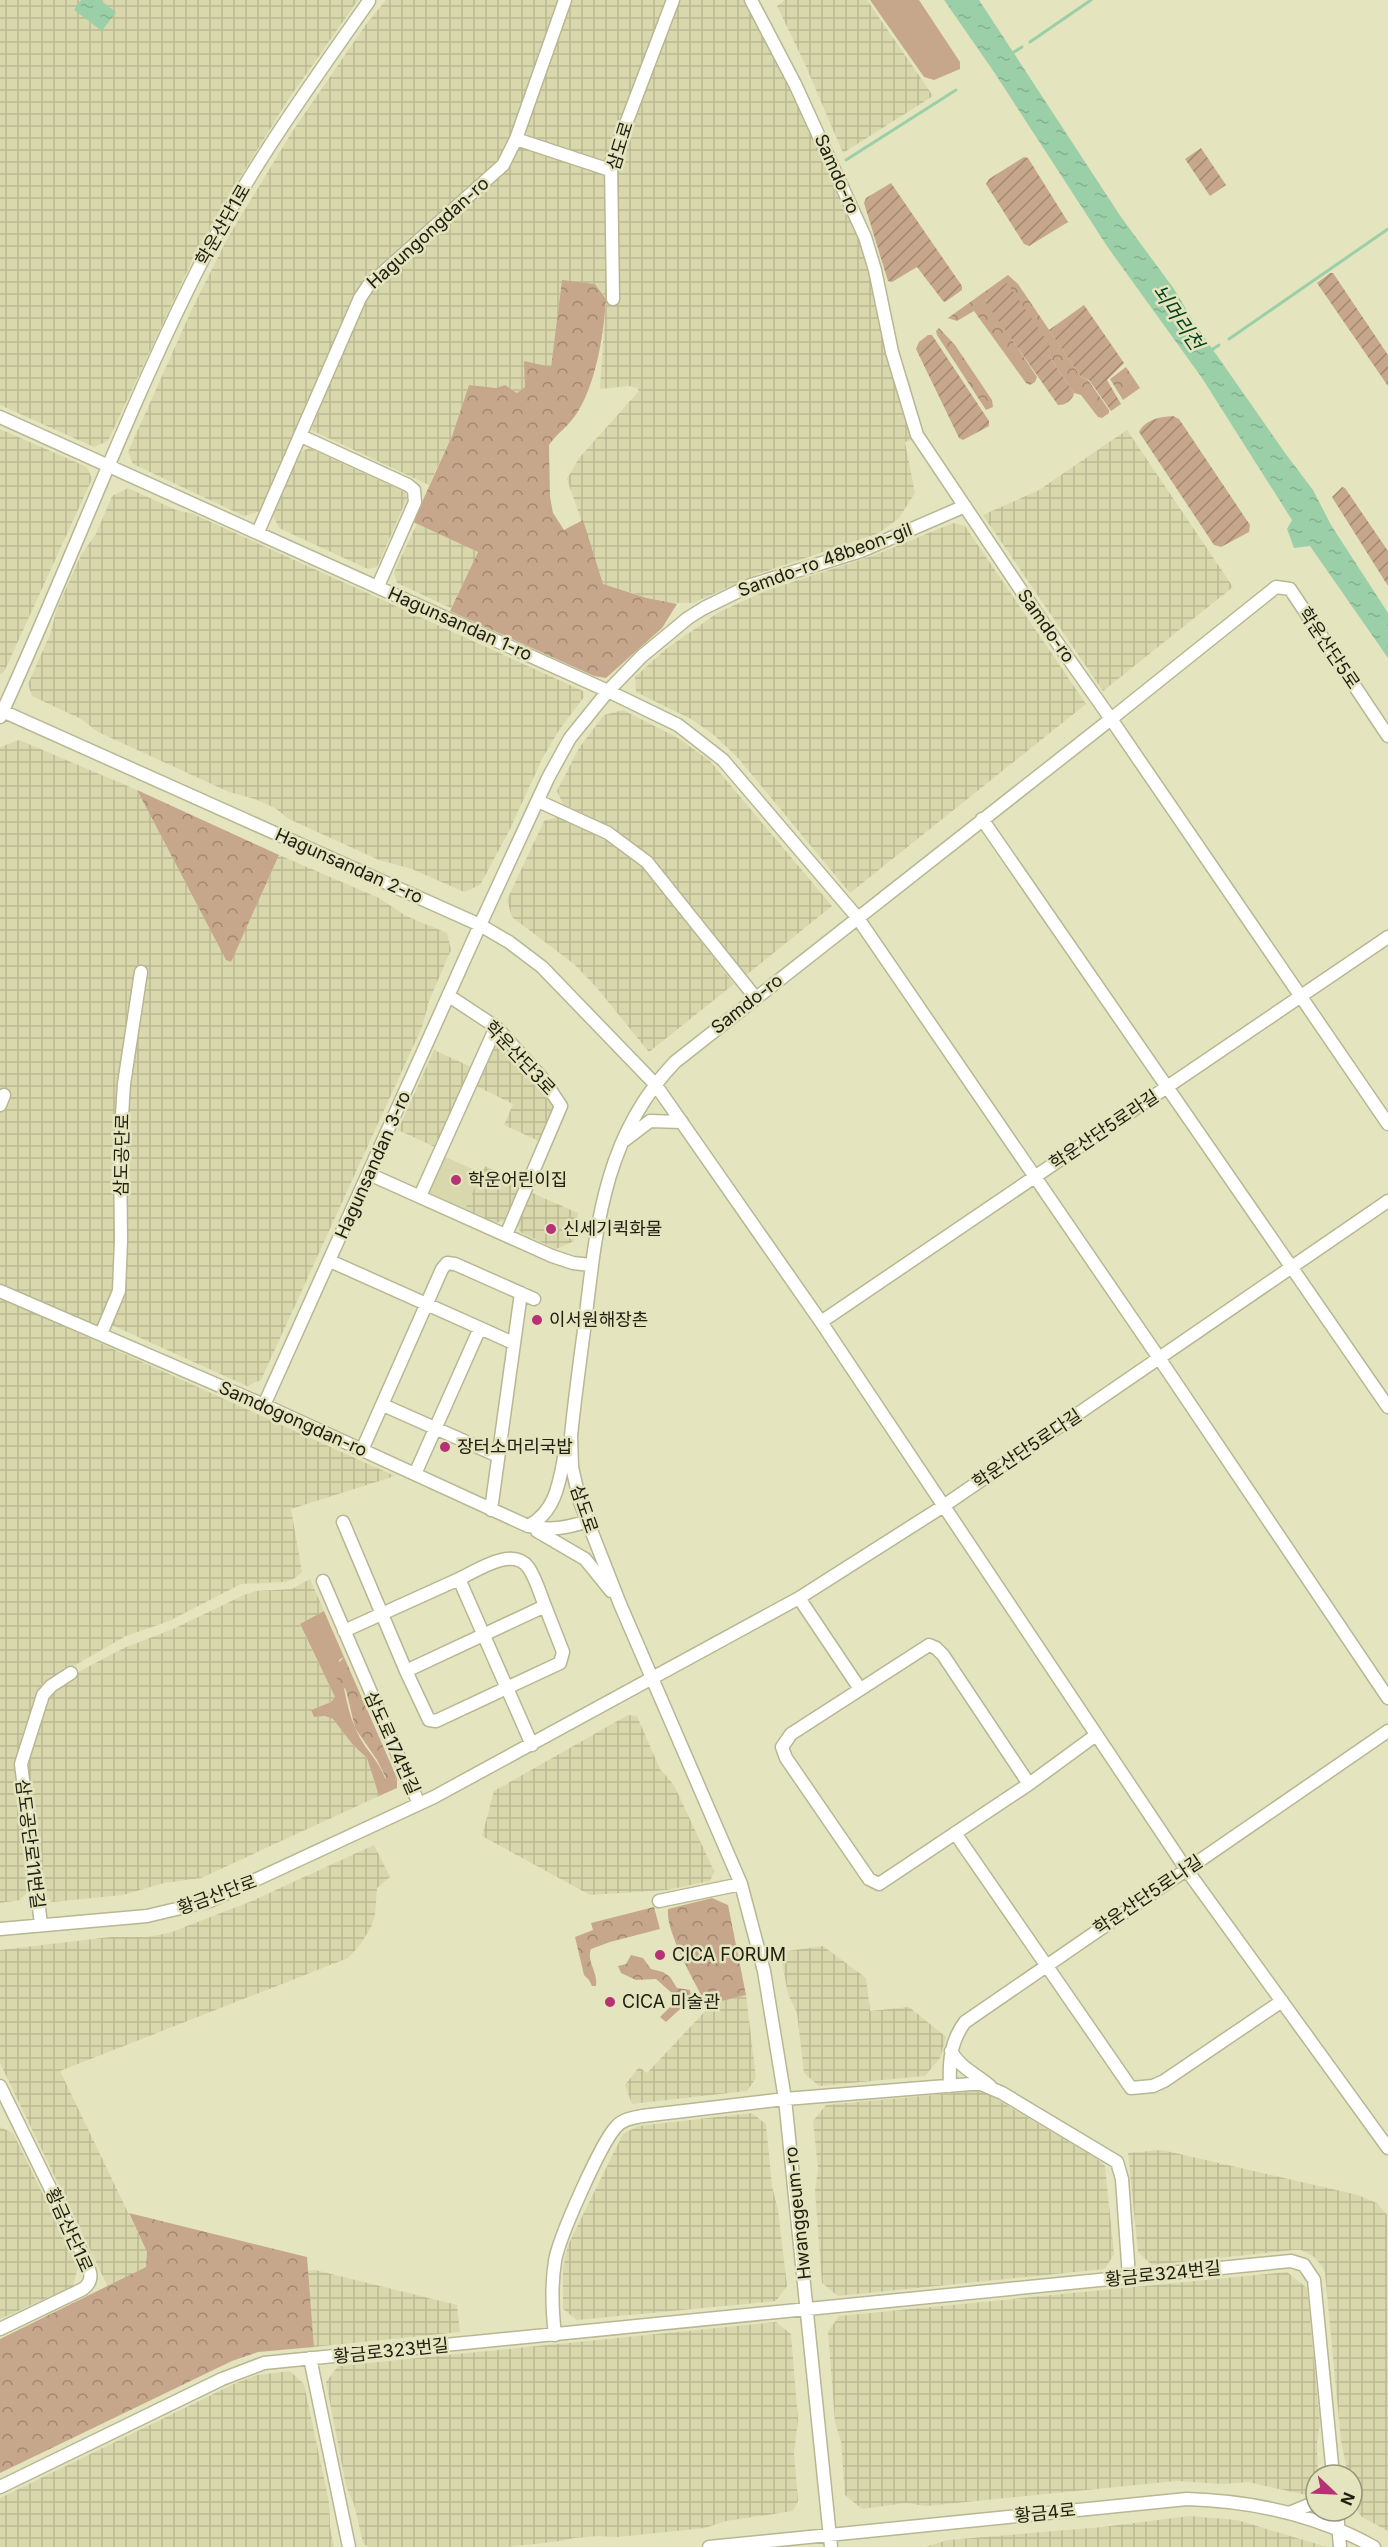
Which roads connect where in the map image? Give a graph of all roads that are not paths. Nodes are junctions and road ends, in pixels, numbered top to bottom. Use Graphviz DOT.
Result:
graph roads {
  1 [pos="370,0"];
  2 [pos="565,0"];
  3 [pos="673,0"];
  4 [pos="752,0"];
  5 [pos="516,139"];
  6 [pos="610,170"];
  7 [pos="613,299"];
  8 [pos="0,417"];
  9 [pos="301,436"];
  10 [pos="109,466"];
  11 [pos="965,506"];
  12 [pos="258,532"];
  13 [pos="378,586"];
  14 [pos="608,691"];
  15 [pos="1,713"];
  16 [pos="1111,719"];
  17 [pos="1388,736"];
  18 [pos="538,801"];
  19 [pos="982,819"];
  20 [pos="857,918"];
  21 [pos="480,925"];
  22 [pos="1388,937"];
  23 [pos="141,972"];
  24 [pos="449,996"];
  25 [pos="755,997"];
  26 [pos="1300,997"];
  27 [pos="496,1027"];
  28 [pos="655,1084"];
  29 [pos="1166,1088"];
  30 [pos="682,1122"];
  31 [pos="1388,1124"];
  32 [pos="622,1143"];
  33 [pos="369,1174"];
  34 [pos="1035,1177"];
  35 [pos="420,1196"];
  36 [pos="1388,1201"];
  37 [pos="506,1234"];
  38 [pos="330,1261"];
  39 [pos="591,1265"];
  40 [pos="1291,1267"];
  41 [pos="0,1291"];
  42 [pos="520,1293"];
  43 [pos="534,1299"];
  44 [pos="427,1304"];
  45 [pos="820,1322"];
  46 [pos="480,1328"];
  47 [pos="101,1335"];
  48 [pos="513,1343"];
  49 [pos="1159,1358"];
  50 [pos="264,1405"];
  51 [pos="383,1405"];
  52 [pos="1388,1407"];
  53 [pos="574,1412"];
  54 [pos="435,1428"];
  55 [pos="362,1450"];
  56 [pos="498,1456"];
  57 [pos="415,1474"];
  58 [pos="942,1507"];
  59 [pos="491,1510"];
  60 [pos="588,1521"];
  61 [pos="344,1522"];
  62 [pos="528,1526"];
  63 [pos="459,1579"];
  64 [pos="323,1581"];
  65 [pos="799,1598"];
  66 [pos="620,1604"];
  67 [pos="545,1606"];
  68 [pos="382,1615"];
  69 [pos="344,1631"];
  70 [pos="484,1635"];
  71 [pos="406,1671"];
  72 [pos="71,1673"];
  73 [pos="654,1677"];
  74 [pos="506,1688"];
  75 [pos="860,1689"];
  76 [pos="1388,1698"];
  77 [pos="1388,1731"];
  78 [pos="1096,1735"];
  79 [pos="532,1745"];
  80 [pos="1029,1784"];
  81 [pos="419,1804"];
  82 [pos="955,1833"];
  83 [pos="1186,1869"];
  84 [pos="741,1884"];
  85 [pos="659,1901"];
  86 [pos="40,1924"];
  87 [pos="0,1929"];
  88 [pos="1046,1966"];
  89 [pos="1282,2001"];
  90 [pos="951,2051"];
  91 [pos="949,2064"];
  92 [pos="0,2086"];
  93 [pos="950,2086"];
  94 [pos="931,2087"];
  95 [pos="990,2087"];
  96 [pos="785,2099"];
  97 [pos="5,2112"];
  98 [pos="1388,2148"];
  99 [pos="1129,2277"];
  100 [pos="808,2311"];
  101 [pos="0,2329"];
  102 [pos="555,2335"];
  103 [pos="310,2358"];
  104 [pos="1332,2463"];
  105 [pos="0,2487"];
  106 [pos="1304,2507"];
  107 [pos="1289,2513"];
  108 [pos="1338,2523"];
  109 [pos="1339,2530"];
  110 [pos="830,2541"];
  111 [pos="349,2547"];
  112 [pos="710,2547"];
  113 [pos="1340,2547"];
  114 [pos="1374,2547"];
  1 -- 10 [label="street, 학운산단1로"];
  2 -- 5 [label="street, Hagungongdan-ro"];
  3 -- 6 [label="street, 삼도로"];
  4 -- 11 [label="street, Samdo-ro"];
  5 -- 6 [label="street"];
  5 -- 9 [label="street, Hagungongdan-ro"];
  6 -- 7 [label="street, 삼도로"];
  8 -- 10 [label="street, Hagunsandan 1-ro"];
  9 -- 12 [label="street, Hagungongdan-ro"];
  9 -- 13 [label="street"];
  10 -- 12 [label="street, Hagunsandan 1-ro"];
  10 -- 15 [label="street, 학운산단1로"];
  11 -- 14 [label="street, Samdo-ro 48beon-gil"];
  11 -- 16 [label="street, Samdo-ro"];
  12 -- 13 [label="street, Hagunsandan 1-ro"];
  13 -- 14 [label="street, Hagunsandan 1-ro"];
  14 -- 18 [label="street, Samdo-ro 48beon-gil"];
  14 -- 20 [label="street, Hagunsandan 1-ro"];
  15 -- 21 [label="street, Hagunsandan 2-ro"];
  16 -- 17 [label="street, 학운산단5로"];
  16 -- 19 [label="street, Samdo-ro"];
  16 -- 26 [label="street"];
  18 -- 21 [label="street, Hagunsandan 3-ro"];
  18 -- 25 [label="street"];
  19 -- 20 [label="street, Samdo-ro"];
  19 -- 29 [label="street"];
  20 -- 25 [label="street, Samdo-ro"];
  20 -- 34 [label="street, Hagunsandan 1-ro"];
  21 -- 24 [label="street, Hagunsandan 3-ro"];
  21 -- 28 [label="street, Hagunsandan 2-ro"];
  22 -- 26 [label="street, 학운산단5로라길"];
  23 -- 47 [label="street, 삼도공단로"];
  24 -- 27 [label="street, 학운산단3로"];
  24 -- 33 [label="street, Hagunsandan 3-ro"];
  25 -- 28 [label="street, Samdo-ro"];
  26 -- 29 [label="street, 학운산단5로라길"];
  26 -- 31 [label="street"];
  27 -- 35 [label="street"];
  27 -- 37 [label="street, 학운산단3로"];
  28 -- 30 [label="street, Hagunsandan 2-ro"];
  28 -- 32 [label="street, 삼도로"];
  29 -- 34 [label="street, 학운산단5로라길"];
  29 -- 40 [label="street"];
  30 -- 32 [label="street"];
  30 -- 45 [label="street, Hagunsandan 2-ro"];
  32 -- 39 [label="street, 삼도로"];
  33 -- 35 [label="street"];
  33 -- 38 [label="street, Hagunsandan 3-ro"];
  34 -- 45 [label="street, 학운산단5로라길"];
  34 -- 49 [label="street, Hagunsandan 1-ro"];
  35 -- 37 [label="street"];
  36 -- 40 [label="street, 학운산단5로다길"];
  37 -- 39 [label="street"];
  38 -- 44 [label="street"];
  38 -- 50 [label="street, Hagunsandan 3-ro"];
  39 -- 53 [label="street, 삼도로"];
  40 -- 49 [label="street, 학운산단5로다길"];
  40 -- 52 [label="street"];
  41 -- 47 [label="street, Samdogongdan-ro"];
  42 -- 43 [label="street"];
  42 -- 44 [label="street"];
  42 -- 48 [label="street"];
  44 -- 46 [label="street"];
  44 -- 51 [label="street"];
  45 -- 58 [label="street, Hagunsandan 2-ro"];
  46 -- 48 [label="street"];
  46 -- 54 [label="street"];
  47 -- 50 [label="street, Samdogongdan-ro"];
  48 -- 56 [label="street"];
  49 -- 58 [label="street, 학운산단5로다길"];
  49 -- 76 [label="street, Hagunsandan 1-ro"];
  50 -- 55 [label="street, Samdogongdan-ro"];
  51 -- 54 [label="street"];
  51 -- 55 [label="street"];
  53 -- 60 [label="street, 삼도로"];
  53 -- 62 [label="street"];
  54 -- 56 [label="street"];
  54 -- 57 [label="street"];
  55 -- 57 [label="street, Samdogongdan-ro"];
  56 -- 59 [label="street"];
  57 -- 59 [label="street, Samdogongdan-ro"];
  58 -- 65 [label="street, 학운산단5로다길"];
  58 -- 78 [label="street, Hagunsandan 2-ro"];
  59 -- 62 [label="street, Samdogongdan-ro"];
  60 -- 62 [label="street, Samdogongdan-ro"];
  60 -- 66 [label="street, 삼도로"];
  61 -- 68 [label="street"];
  62 -- 66 [label="street"];
  63 -- 67 [label="street"];
  63 -- 68 [label="street"];
  63 -- 70 [label="street"];
  64 -- 69 [label="street, 삼도로174번길"];
  65 -- 73 [label="street, 학운산단5로다길"];
  65 -- 75 [label="street"];
  66 -- 73 [label="street, 삼도로"];
  67 -- 70 [label="street"];
  67 -- 74 [label="street"];
  68 -- 69 [label="street"];
  68 -- 71 [label="street"];
  69 -- 81 [label="street, 삼도로174번길"];
  70 -- 71 [label="street"];
  70 -- 74 [label="street"];
  71 -- 74 [label="street"];
  72 -- 86 [label="street, 삼도공단로11번길"];
  73 -- 79 [label="street, 삼도로174번길"];
  73 -- 84 [label="street, 삼도로"];
  74 -- 79 [label="street"];
  75 -- 80 [label="street"];
  75 -- 82 [label="street"];
  77 -- 83 [label="street, 학운산단5로나길"];
  78 -- 80 [label="street"];
  78 -- 83 [label="street, Hagunsandan 2-ro"];
  79 -- 81 [label="street, 삼도로174번길"];
  80 -- 82 [label="street"];
  81 -- 86 [label="street, 황금산단로"];
  82 -- 88 [label="street"];
  83 -- 88 [label="street, 학운산단5로나길"];
  83 -- 89 [label="street, Hagunsandan 2-ro"];
  84 -- 85 [label="street"];
  84 -- 96 [label="street, Hwanggeum-ro"];
  86 -- 87 [label="street, 황금산단로"];
  88 -- 89 [label="street"];
  88 -- 90 [label="street, 학운산단5로나길"];
  89 -- 98 [label="street, Hagunsandan 2-ro"];
  90 -- 91 [label="street, 학운산단5로나길"];
  90 -- 95 [label="street"];
  91 -- 93 [label="street, 학운산단5로나길"];
  91 -- 94 [label="street"];
  92 -- 97 [label="street, 황금산단1로"];
  93 -- 94 [label="street"];
  93 -- 95 [label="street"];
  94 -- 96 [label="street"];
  95 -- 99 [label="street"];
  96 -- 100 [label="street, Hwanggeum-ro"];
  96 -- 102 [label="street"];
  97 -- 101 [label="street, 황금산단1로"];
  99 -- 100 [label="street, 황금로324번길"];
  99 -- 104 [label="street, 황금로324번길"];
  100 -- 102 [label="street, 황금로323번길"];
  100 -- 110 [label="street, Hwanggeum-ro"];
  102 -- 103 [label="street, 황금로323번길"];
  103 -- 105 [label="street, 황금로323번길"];
  103 -- 111 [label="street"];
  106 -- 107 [label="street"];
  107 -- 109 [label="street, 황금4로"];
  107 -- 110 [label="street, 황금4로"];
  108 -- 109 [label="street"];
  109 -- 113 [label="street"];
  109 -- 114 [label="street, 황금4로"];
  110 -- 112 [label="street, 황금4로"];
}
